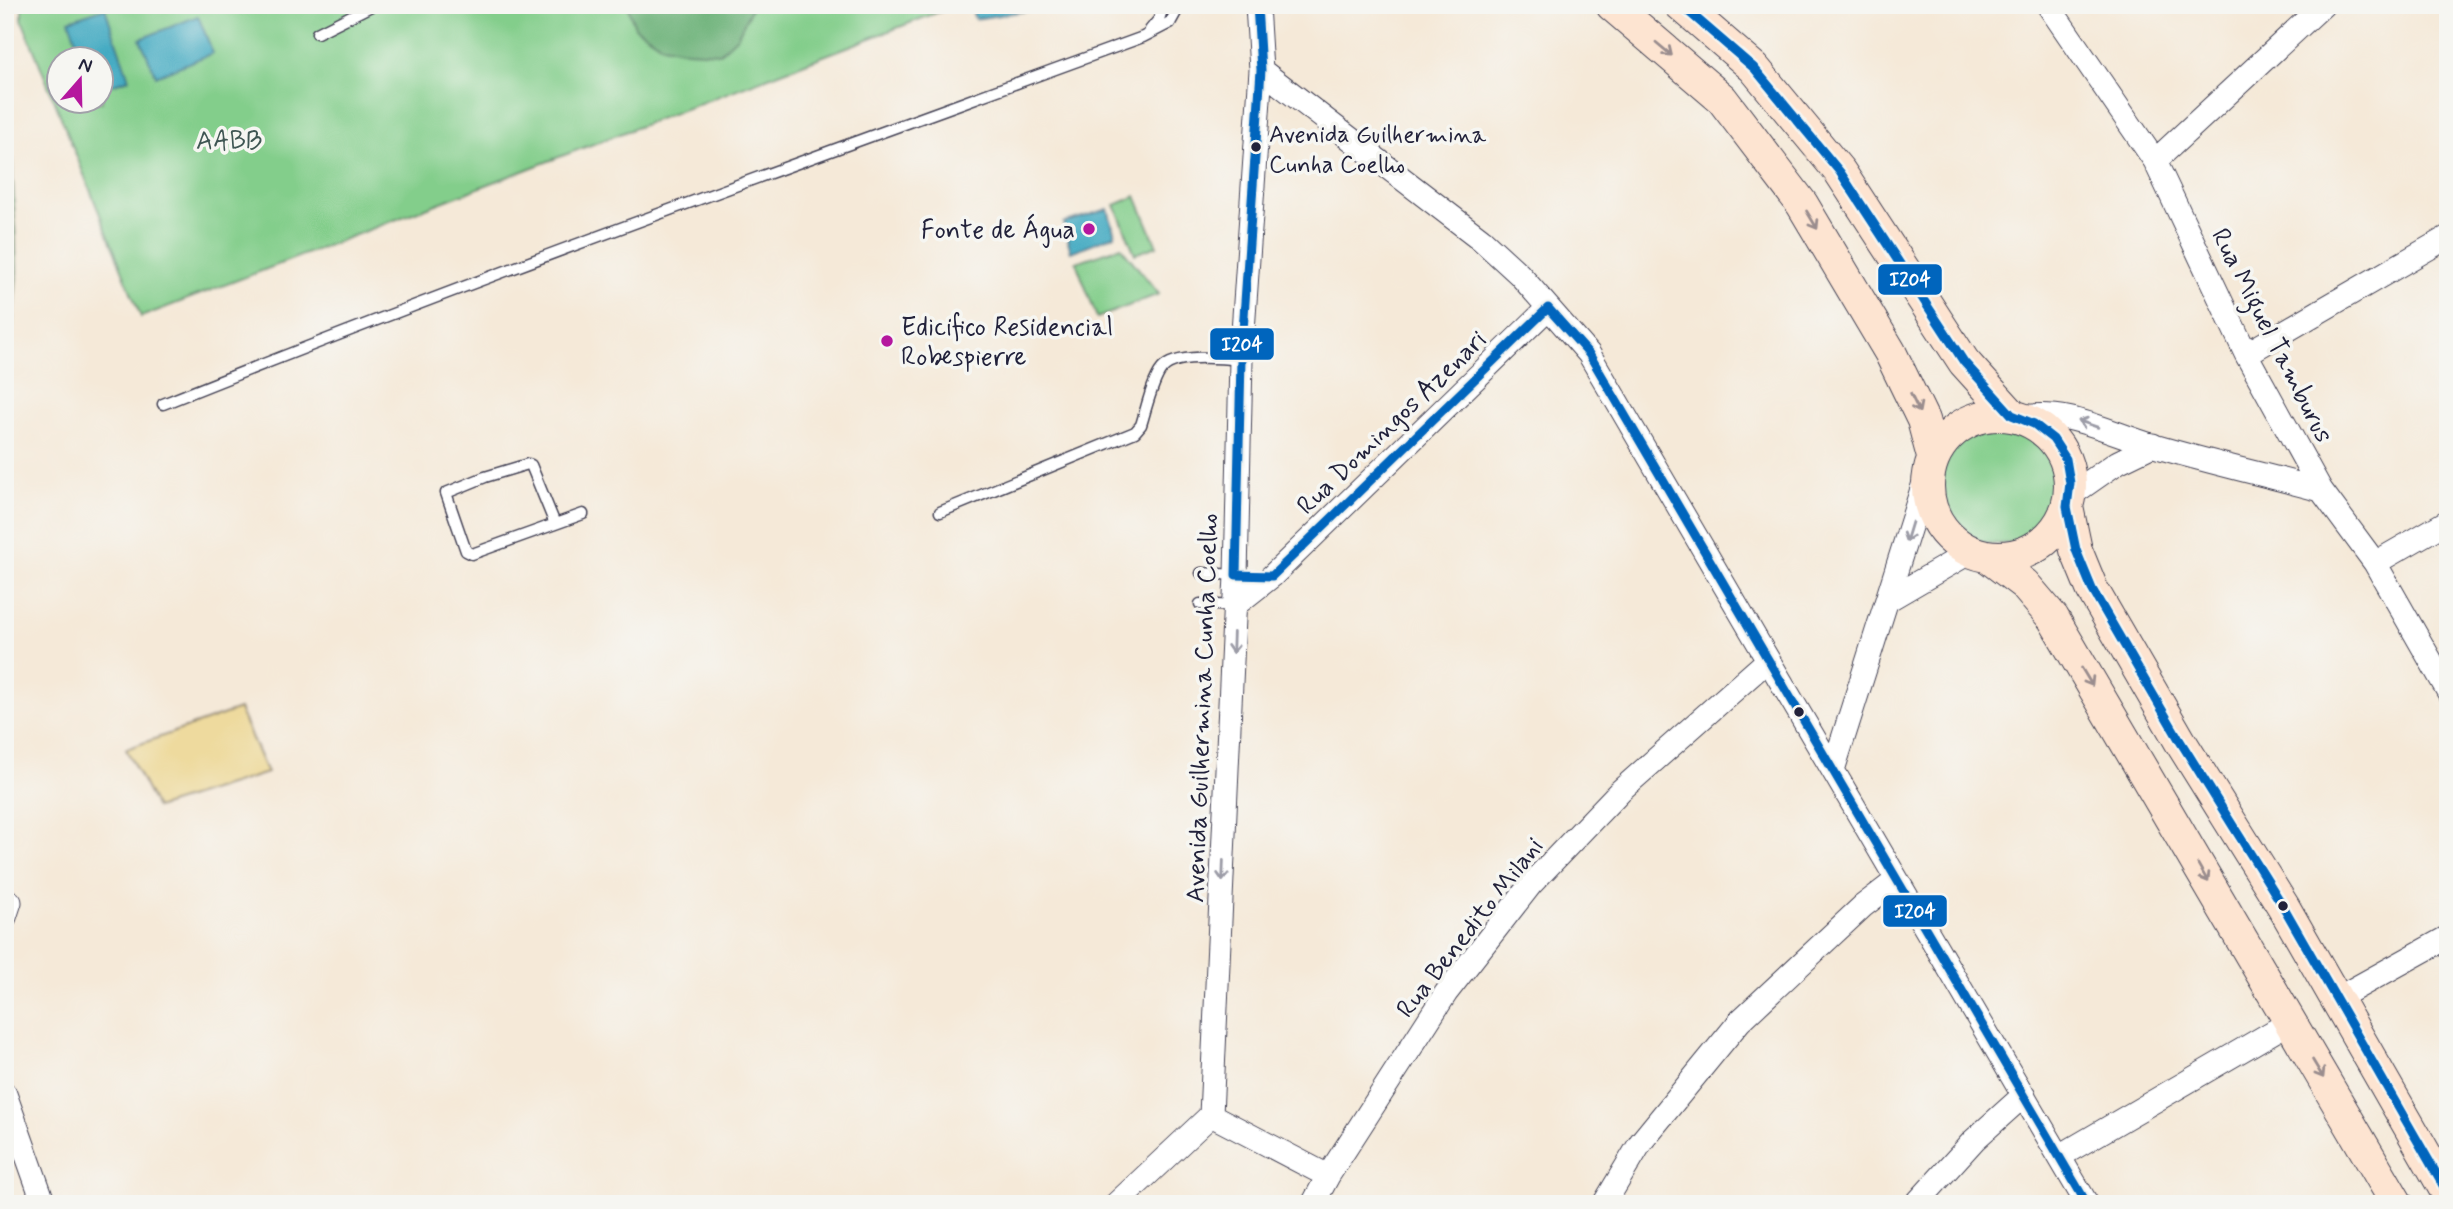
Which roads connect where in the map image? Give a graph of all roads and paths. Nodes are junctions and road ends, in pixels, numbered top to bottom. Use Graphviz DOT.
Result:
graph roads {
  1 [pos="373,5"];
  2 [pos="1164,5"];
  3 [pos="1180,5"];
  4 [pos="1257,5"];
  5 [pos="1612,5"];
  6 [pos="1681,5"];
  7 [pos="2048,5"];
  8 [pos="2323,5"];
  9 [pos="317,33"];
  10 [pos="1143,37"];
  11 [pos="1754,68"];
  12 [pos="1261,70"];
  13 [pos="1722,99"];
  14 [pos="2155,161"];
  15 [pos="2448,237"];
  16 [pos="1548,308"];
  17 [pos="2246,354"];
  18 [pos="1241,360"];
  19 [pos="163,404"];
  20 [pos="2015,416"];
  21 [pos="2153,445"];
  22 [pos="1931,462"];
  23 [pos="2321,490"];
  24 [pos="2068,502"];
  25 [pos="940,512"];
  26 [pos="583,514"];
  27 [pos="2448,521"];
  28 [pos="555,524"];
  29 [pos="1979,554"];
  30 [pos="2375,564"];
  31 [pos="1201,573"];
  32 [pos="1236,575"];
  33 [pos="1272,576"];
  34 [pos="1888,600"];
  35 [pos="1200,604"];
  36 [pos="1234,606"];
  37 [pos="1768,660"];
  38 [pos="2448,691"];
  39 [pos="2180,741"];
  40 [pos="2138,763"];
  41 [pos="1833,770"];
  42 [pos="1897,880"];
  43 [pos="2448,937"];
  44 [pos="2336,999"];
  45 [pos="2290,1022"];
  46 [pos="5,1094"];
  47 [pos="2024,1095"];
  48 [pos="1211,1115"];
  49 [pos="2060,1156"];
  50 [pos="1328,1176"];
  51 [pos="2448,1194"];
  52 [pos="44,1204"];
  53 [pos="1116,1204"];
  54 [pos="1313,1204"];
  55 [pos="1604,1204"];
  56 [pos="1916,1204"];
  57 [pos="2087,1204"];
  58 [pos="2397,1204"];
  1 -- 9 [label="lane"];
  2 -- 10 [label="lane"];
  3 -- 10 [label="lane"];
  4 -- 12 [label="street, Avenida Guilhermina Cunha Coelho"];
  5 -- 13 [label="street, one-way"];
  6 -- 11 [label="street"];
  7 -- 14 [label="street, Rua Miguel Tamburus"];
  8 -- 14 [label="street"];
  10 -- 19 [label="lane"];
  11 -- 13 [label="street"];
  11 -- 20 [label="street"];
  12 -- 16 [label="street"];
  12 -- 18 [label="street, Avenida Guilhermina Cunha Coelho"];
  13 -- 22 [label="street, one-way"];
  14 -- 17 [label="street, Rua Miguel Tamburus"];
  15 -- 17 [label="street"];
  16 -- 33 [label="street, Rua Domingos Azenari"];
  16 -- 37 [label="street"];
  17 -- 23 [label="street, Rua Miguel Tamburus"];
  18 -- 25 [label="lane"];
  18 -- 32 [label="street, Avenida Guilhermina Cunha Coelho"];
  21 -- 20 [label="street, one-way"];
  20 -- 22 [label="street"];
  20 -- 24 [label="street"];
  21 -- 23 [label="street"];
  21 -- 24 [label="street"];
  22 -- 29 [label="street"];
  22 -- 34 [label="street, one-way"];
  23 -- 30 [label="street, Rua Miguel Tamburus"];
  24 -- 29 [label="street"];
  24 -- 39 [label="street"];
  26 -- 28 [label="lane"];
  27 -- 30 [label="street"];
  28 -- 28 [label="lane"];
  29 -- 34 [label="street"];
  29 -- 40 [label="street, one-way"];
  30 -- 38 [label="street, Rua Miguel Tamburus"];
  31 -- 32 [label="lane"];
  32 -- 33 [label="street"];
  32 -- 36 [label="street, Avenida Guilhermina Cunha Coelho"];
  33 -- 36 [label="street, Rua Domingos Azenari"];
  34 -- 41 [label="street"];
  35 -- 36 [label="lane"];
  36 -- 48 [label="street, Avenida Guilhermina Cunha Coelho, one-way"];
  37 -- 41 [label="street"];
  37 -- 50 [label="street, Rua Benedito Milani"];
  39 -- 40 [label="street"];
  39 -- 44 [label="street"];
  40 -- 45 [label="street, one-way"];
  41 -- 42 [label="street"];
  42 -- 47 [label="street"];
  42 -- 55 [label="street"];
  43 -- 44 [label="street"];
  44 -- 51 [label="street"];
  45 -- 49 [label="street"];
  45 -- 58 [label="street, one-way"];
  46 -- 52 [label="street"];
  47 -- 49 [label="street"];
  47 -- 56 [label="street"];
  48 -- 50 [label="street"];
  48 -- 53 [label="street"];
  49 -- 57 [label="street"];
  50 -- 54 [label="street, Rua Benedito Milani"];
}
